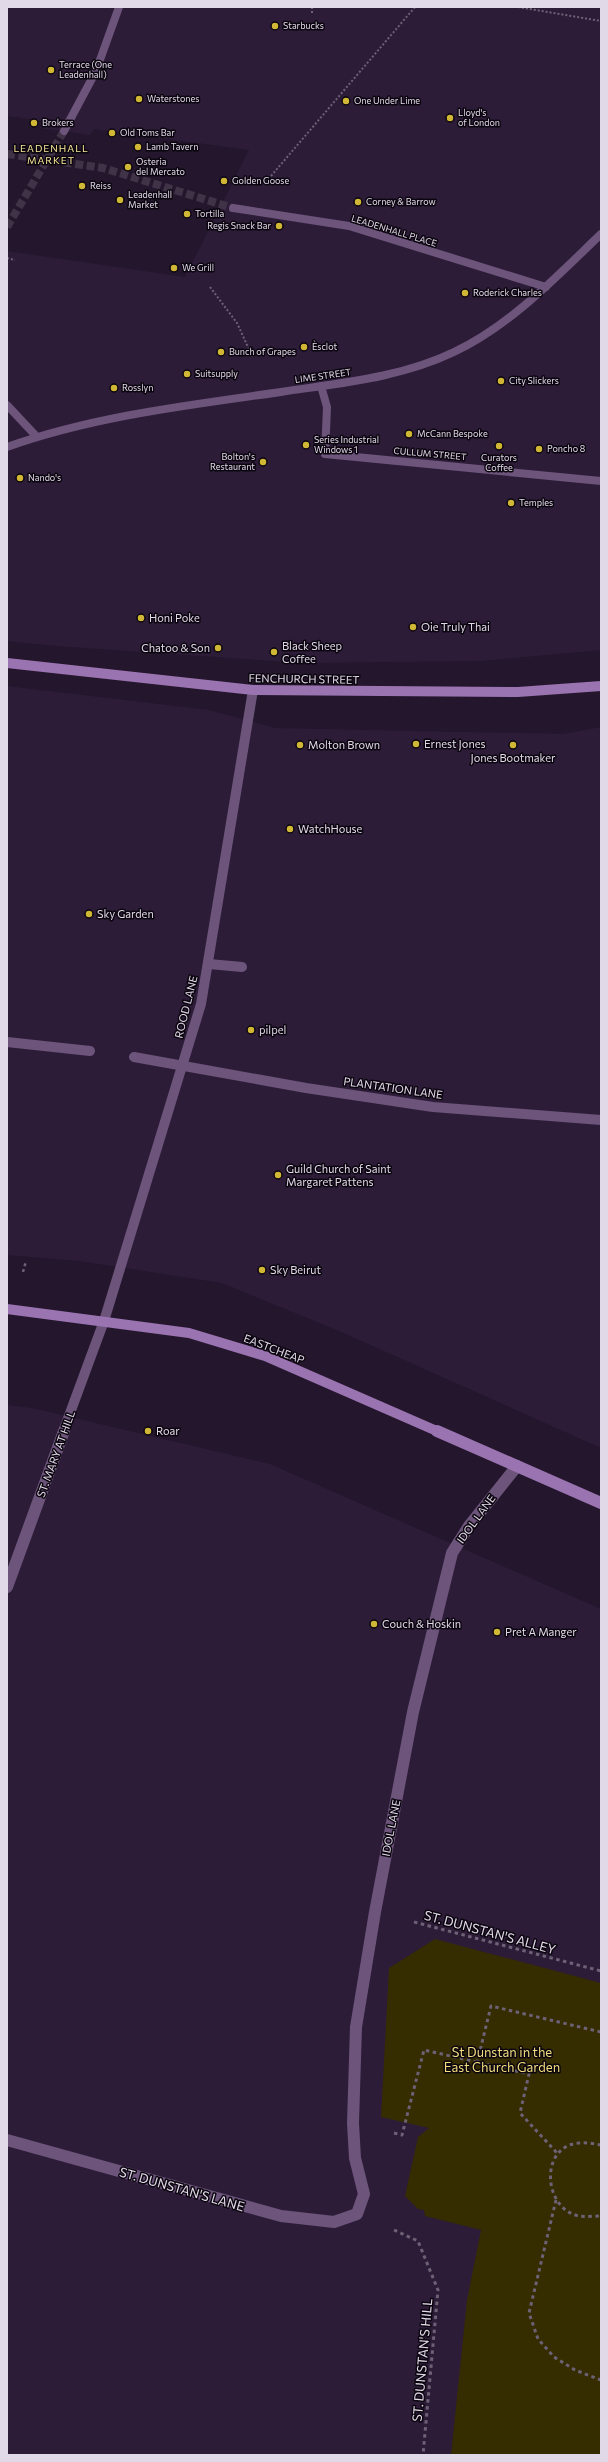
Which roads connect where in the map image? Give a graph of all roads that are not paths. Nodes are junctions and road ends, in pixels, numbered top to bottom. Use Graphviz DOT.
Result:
graph roads {
  1 [pos="119,7"];
  2 [pos="64,131"];
  3 [pos="233,208"];
  4 [pos="601,234"];
  5 [pos="546,287"];
  6 [pos="321,386"];
  7 [pos="7,405"];
  8 [pos="36,436"];
  9 [pos="7,447"];
  10 [pos="601,481"];
  11 [pos="7,663"];
  12 [pos="601,686"];
  13 [pos="253,690"];
  14 [pos="209,964"];
  15 [pos="242,967"];
  16 [pos="7,1042"];
  17 [pos="90,1052"];
  18 [pos="134,1057"];
  19 [pos="183,1066"];
  20 [pos="601,1120"];
  21 [pos="7,1309"];
  22 [pos="104,1321"];
  23 [pos="517,1466"];
  24 [pos="601,1503"];
  25 [pos="7,1586"];
  26 [pos="7,2140"];
  27 [pos="357,2214"];
  1 -- 2 [label="street"];
  3 -- 5 [label="street, LEADENHALL PLACE"];
  4 -- 5 [label="street, LIME STREET"];
  5 -- 6 [label="street, LIME STREET"];
  6 -- 8 [label="street, LIME STREET"];
  6 -- 10 [label="street, CULLUM STREET"];
  7 -- 8 [label="street"];
  8 -- 9 [label="street, LIME STREET"];
  11 -- 13 [label="street, FENCHURCH STREET"];
  12 -- 13 [label="street, FENCHURCH STREET"];
  13 -- 14 [label="street, ROOD LANE"];
  14 -- 15 [label="street"];
  14 -- 19 [label="street, ROOD LANE"];
  16 -- 17 [label="street"];
  18 -- 19 [label="street, PLANTATION LANE"];
  19 -- 20 [label="street, PLANTATION LANE"];
  19 -- 22 [label="street, ROOD LANE"];
  21 -- 22 [label="street, EASTCHEAP"];
  22 -- 23 [label="street, EASTCHEAP"];
  22 -- 25 [label="street, ST. MARY AT HILL"];
  23 -- 24 [label="street, EASTCHEAP"];
  23 -- 27 [label="street, IDOL LANE"];
  26 -- 27 [label="street, ST. DUNSTAN'S LANE"];
}
